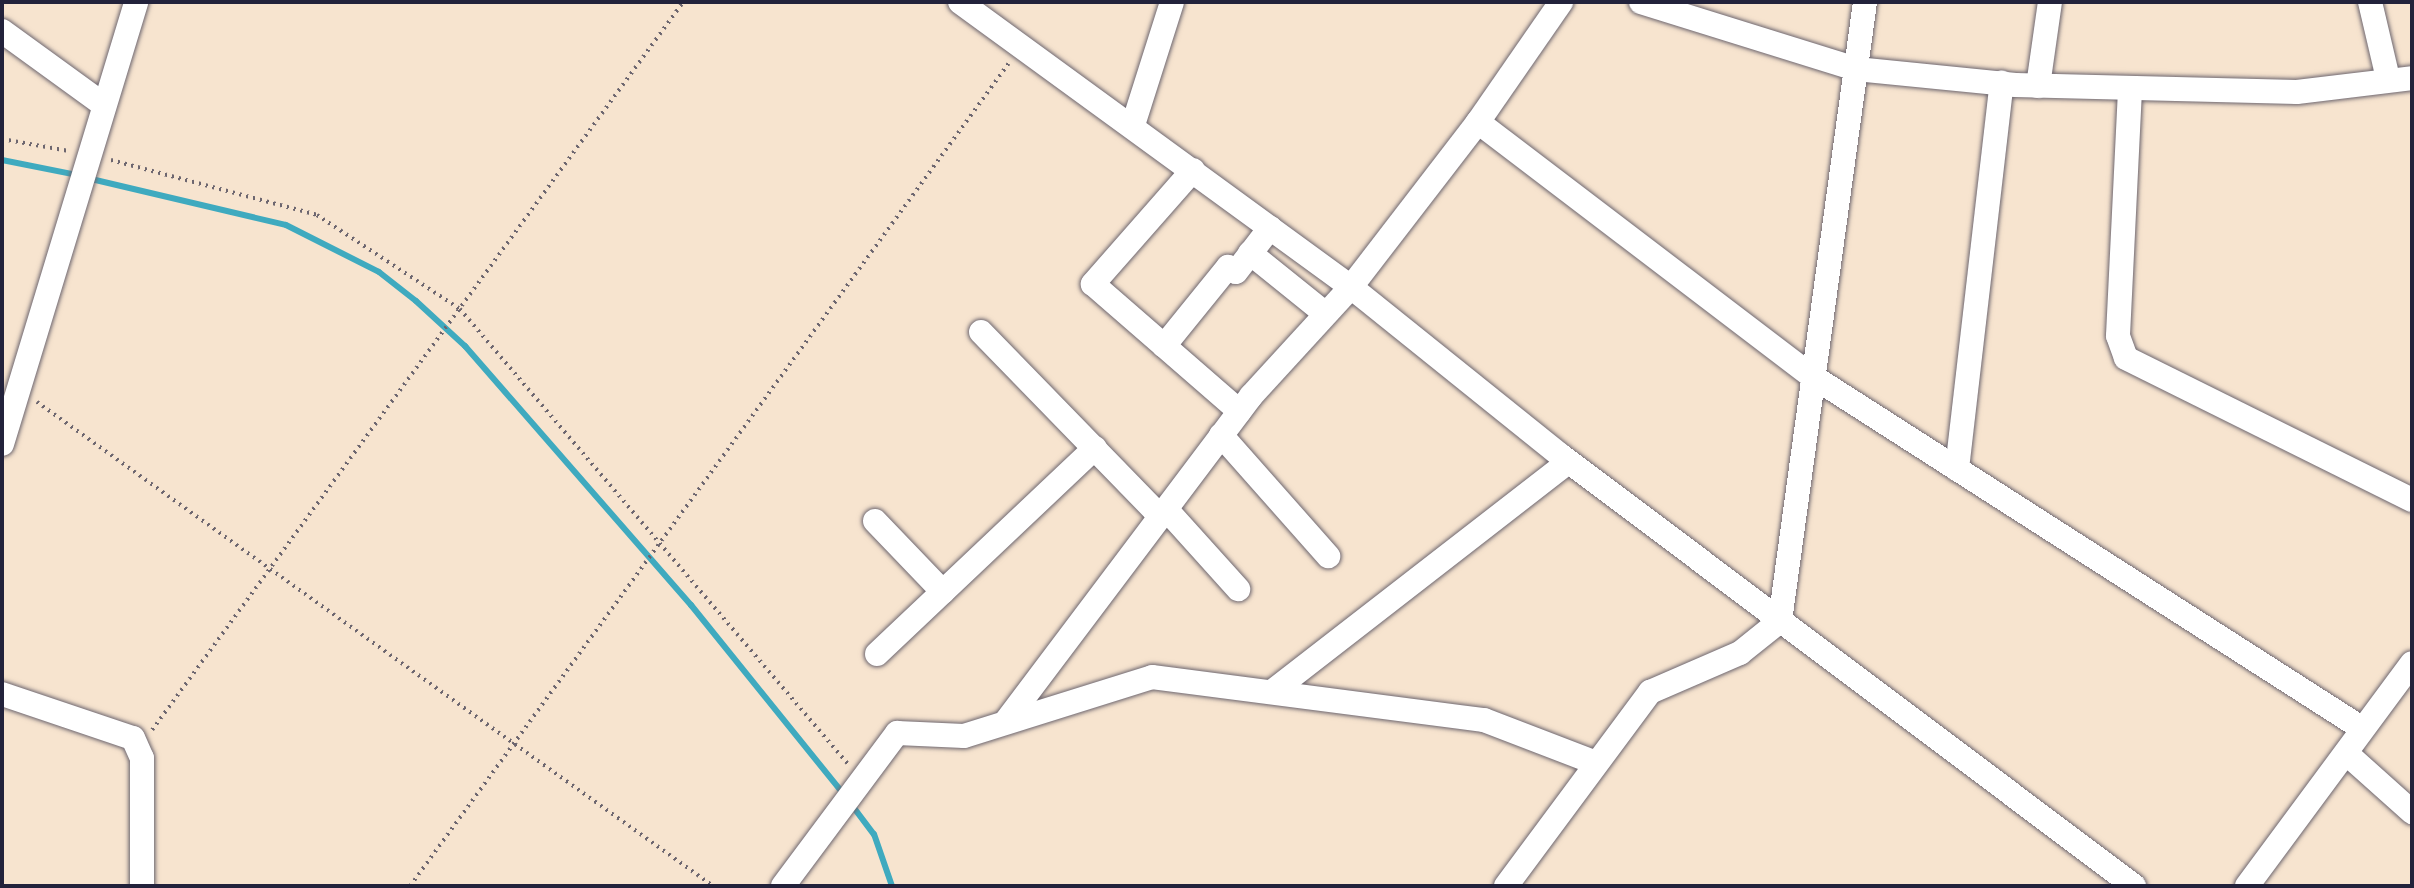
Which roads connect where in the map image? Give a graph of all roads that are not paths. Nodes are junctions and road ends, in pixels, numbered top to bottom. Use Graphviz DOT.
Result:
graph roads {
  1 [pos="136,2"];
  2 [pos="960,2"];
  3 [pos="1172,2"];
  4 [pos="1561,2"];
  5 [pos="1641,2"];
  6 [pos="1864,2"];
  7 [pos="2050,2"];
  8 [pos="2370,2"];
  9 [pos="2,31"];
  10 [pos="1856,69"];
  11 [pos="2412,78"];
  12 [pos="2388,79"];
  13 [pos="2002,83"];
  14 [pos="2038,86"];
  15 [pos="2130,90"];
  16 [pos="104,105"];
  17 [pos="1479,122"];
  18 [pos="1133,125"];
  19 [pos="1193,170"];
  20 [pos="1270,228"];
  21 [pos="1250,253"];
  22 [pos="1351,287"];
  23 [pos="1326,314"];
  24 [pos="981,332"];
  25 [pos="1164,346"];
  26 [pos="1812,376"];
  27 [pos="1239,411"];
  28 [pos="1221,435"];
  29 [pos="2,444"];
  30 [pos="1095,448"];
  31 [pos="1568,462"];
  32 [pos="1957,469"];
  33 [pos="2412,500"];
  34 [pos="1163,512"];
  35 [pos="875,520"];
  36 [pos="1328,556"];
  37 [pos="1238,589"];
  38 [pos="943,592"];
  39 [pos="1780,621"];
  40 [pos="877,654"];
  41 [pos="2412,663"];
  42 [pos="1273,691"];
  43 [pos="2,694"];
  44 [pos="1007,720"];
  45 [pos="2362,729"];
  46 [pos="2346,753"];
  47 [pos="1596,763"];
  48 [pos="2412,812"];
  49 [pos="142,886"];
  50 [pos="783,886"];
  51 [pos="1506,886"];
  52 [pos="2134,886"];
  53 [pos="2247,886"];
  1 -- 16 [label="street"];
  2 -- 18 [label="street"];
  3 -- 18 [label="street"];
  4 -- 17 [label="street"];
  5 -- 10 [label="street"];
  6 -- 10 [label="street"];
  7 -- 14 [label="street"];
  8 -- 12 [label="street"];
  9 -- 16 [label="street"];
  10 -- 13 [label="street"];
  10 -- 26 [label="street"];
  11 -- 12 [label="street"];
  12 -- 15 [label="street"];
  13 -- 14 [label="street"];
  13 -- 32 [label="street"];
  14 -- 15 [label="street"];
  15 -- 33 [label="street"];
  16 -- 29 [label="street"];
  17 -- 22 [label="street"];
  17 -- 26 [label="street"];
  18 -- 19 [label="street"];
  19 -- 20 [label="street"];
  19 -- 25 [label="street"];
  20 -- 21 [label="street"];
  20 -- 22 [label="street"];
  21 -- 23 [label="street"];
  21 -- 25 [label="street"];
  22 -- 23 [label="street"];
  22 -- 31 [label="street"];
  23 -- 27 [label="street"];
  24 -- 30 [label="street"];
  25 -- 27 [label="street"];
  26 -- 32 [label="street"];
  26 -- 39 [label="street"];
  27 -- 28 [label="street"];
  28 -- 34 [label="street"];
  28 -- 36 [label="street"];
  30 -- 34 [label="street"];
  30 -- 38 [label="street"];
  31 -- 39 [label="street"];
  31 -- 42 [label="street"];
  32 -- 45 [label="street"];
  34 -- 37 [label="street"];
  34 -- 44 [label="street"];
  35 -- 38 [label="street"];
  38 -- 40 [label="street"];
  39 -- 47 [label="street"];
  39 -- 52 [label="street"];
  41 -- 45 [label="street"];
  42 -- 44 [label="street"];
  42 -- 47 [label="street"];
  43 -- 49 [label="street"];
  44 -- 50 [label="street"];
  45 -- 46 [label="street"];
  46 -- 48 [label="street"];
  46 -- 53 [label="street"];
  47 -- 51 [label="street"];
}
